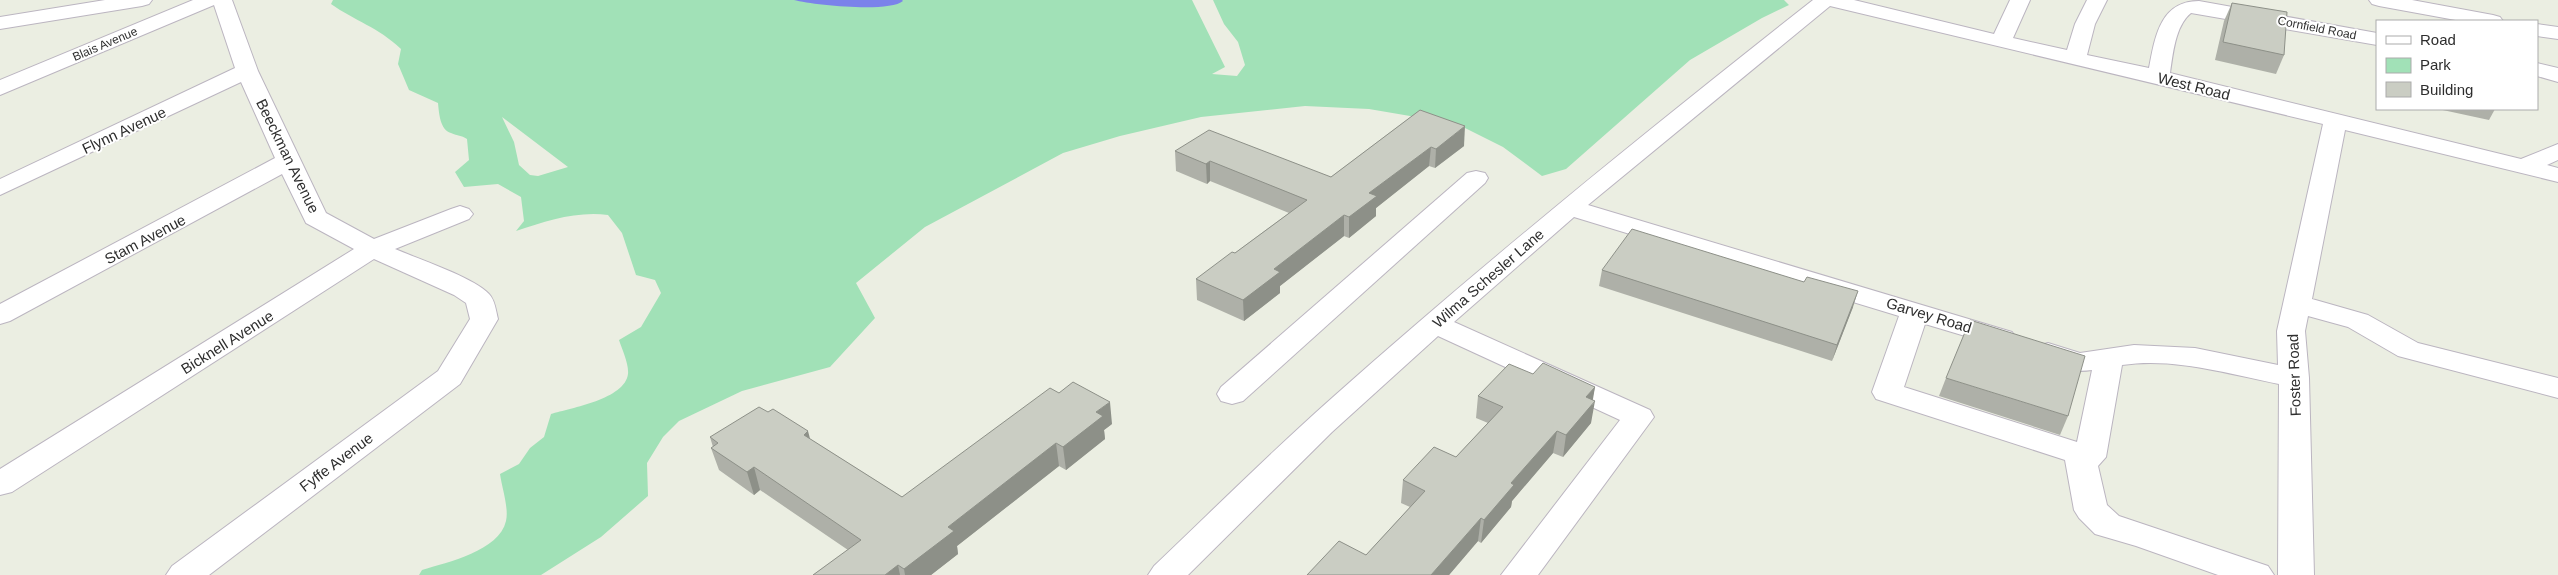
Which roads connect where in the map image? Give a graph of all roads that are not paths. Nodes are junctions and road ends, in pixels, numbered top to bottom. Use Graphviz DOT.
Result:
graph roads {
  1 [pos="142,0"];
  2 [pos="210,0"];
  3 [pos="222,0"];
  4 [pos="1825,0"];
  5 [pos="1829,0"];
  6 [pos="2020,0"];
  7 [pos="2097,0"];
  8 [pos="2379,0"];
  9 [pos="2488,20"];
  10 [pos="0,23"];
  11 [pos="2538,30"];
  12 [pos="2558,33"];
  13 [pos="2376,39"];
  14 [pos="2001,42"];
  15 [pos="2076,58"];
  16 [pos="2538,70"];
  17 [pos="247,71"];
  18 [pos="2558,74"];
  19 [pos="2158,77"];
  20 [pos="0,88"];
  21 [pos="2335,120"];
  22 [pos="2558,151"];
  23 [pos="288,161"];
  24 [pos="2522,167"];
  25 [pos="2558,175"];
  26 [pos="1476,178"];
  27 [pos="0,188"];
  28 [pos="1570,208"];
  29 [pos="460,214"];
  30 [pos="372,249"];
  31 [pos="2297,304"];
  32 [pos="1915,311"];
  33 [pos="0,315"];
  34 [pos="1436,324"];
  35 [pos="474,335"];
  36 [pos="2109,358"];
  37 [pos="2294,378"];
  38 [pos="2558,388"];
  39 [pos="1232,394"];
  40 [pos="2080,454"];
  41 [pos="0,484"];
  42 [pos="184,575"];
  43 [pos="1166,575"];
  44 [pos="1519,575"];
  45 [pos="2256,575"];
  46 [pos="2296,575"];
  1 -- 10 [label="street"];
  2 -- 20 [label="street, Blais Avenue"];
  3 -- 17 [label="street, Beeckman Avenue"];
  4 -- 28 [label="street, Wilma Schesler Lane"];
  5 -- 14 [label="street, West Road"];
  6 -- 14 [label="street"];
  7 -- 15 [label="street"];
  8 -- 9 [label="street"];
  11 -- 12 [label="street"];
  13 -- 19 [label="street, Cornfield Road"];
  14 -- 15 [label="street, West Road"];
  15 -- 19 [label="street, West Road"];
  16 -- 18 [label="street"];
  17 -- 23 [label="street, Beeckman Avenue"];
  17 -- 27 [label="street, Flynn Avenue"];
  19 -- 21 [label="street, West Road"];
  21 -- 24 [label="street, West Road"];
  21 -- 31 [label="street, Foster Road"];
  22 -- 24 [label="street"];
  23 -- 30 [label="street, Beeckman Avenue"];
  23 -- 33 [label="street, Stam Avenue"];
  24 -- 25 [label="street, West Road"];
  26 -- 39 [label="street"];
  28 -- 32 [label="street, Garvey Road"];
  28 -- 34 [label="street, Wilma Schesler Lane"];
  29 -- 30 [label="street, Bicknell Avenue"];
  30 -- 35 [label="street, Beeckman Avenue"];
  30 -- 41 [label="street, Bicknell Avenue"];
  31 -- 37 [label="street, Foster Road"];
  31 -- 38 [label="street"];
  32 -- 36 [label="street, Garvey Road"];
  32 -- 40 [label="street"];
  34 -- 43 [label="street, Wilma Schesler Lane"];
  34 -- 44 [label="street"];
  35 -- 42 [label="street, Fyffe Avenue"];
  36 -- 37 [label="street, Garvey Road"];
  36 -- 40 [label="street"];
  37 -- 46 [label="street, Foster Road"];
  40 -- 45 [label="street"];
}
